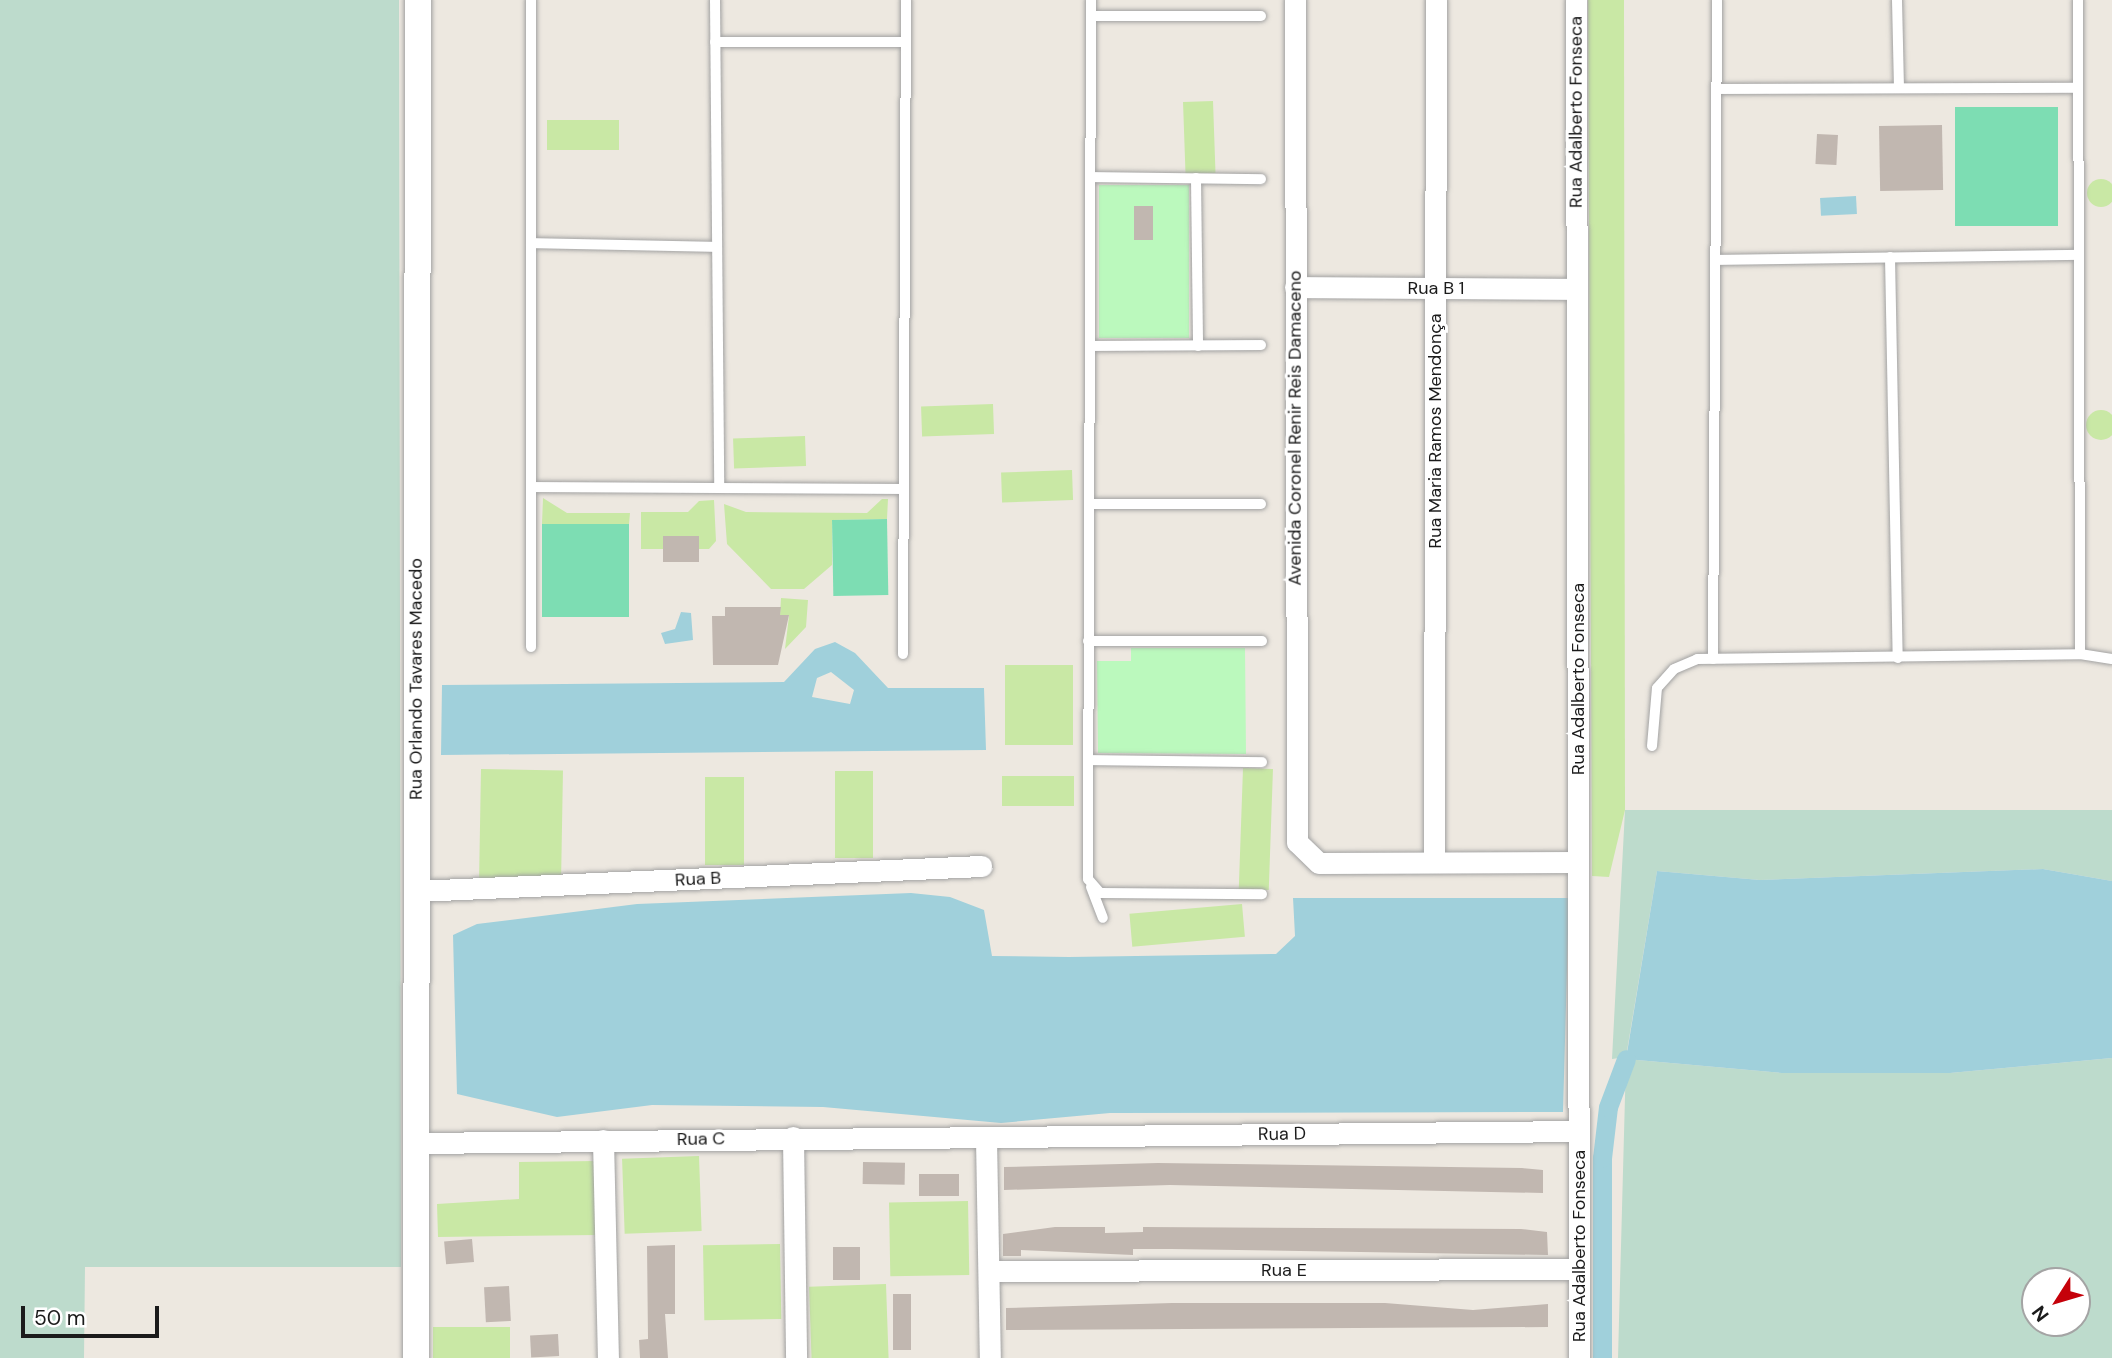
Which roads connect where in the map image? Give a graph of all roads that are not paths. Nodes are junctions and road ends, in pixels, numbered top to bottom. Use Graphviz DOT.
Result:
graph roads {
  1 [pos="418,0"];
  2 [pos="530,0"];
  3 [pos="715,0"];
  4 [pos="906,0"];
  5 [pos="1091,0"];
  6 [pos="1295,0"];
  7 [pos="1436,0"];
  8 [pos="1576,0"];
  9 [pos="1717,0"];
  10 [pos="1897,0"];
  11 [pos="2078,0"];
  12 [pos="1091,16"];
  13 [pos="1261,16"];
  14 [pos="715,42"];
  15 [pos="905,43"];
  16 [pos="1899,88"];
  17 [pos="2078,88"];
  18 [pos="1718,89"];
  19 [pos="1091,177"];
  20 [pos="1196,178"];
  21 [pos="1261,179"];
  22 [pos="531,243"];
  23 [pos="717,247"];
  24 [pos="2079,255"];
  25 [pos="1890,257"];
  26 [pos="1716,260"];
  27 [pos="1295,287"];
  28 [pos="1435,288"];
  29 [pos="1577,289"];
  30 [pos="1261,345"];
  31 [pos="1090,346"];
  32 [pos="1198,346"];
  33 [pos="531,487"];
  34 [pos="719,488"];
  35 [pos="903,489"];
  36 [pos="1089,504"];
  37 [pos="1261,504"];
  38 [pos="1262,640"];
  39 [pos="1088,641"];
  40 [pos="531,647"];
  41 [pos="903,654"];
  42 [pos="2080,654"];
  43 [pos="1898,658"];
  44 [pos="1713,659"];
  45 [pos="2112,659"];
  46 [pos="1652,746"];
  47 [pos="1088,760"];
  48 [pos="1262,762"];
  49 [pos="1434,862"];
  50 [pos="1578,863"];
  51 [pos="981,866"];
  52 [pos="1091,887"];
  53 [pos="416,891"];
  54 [pos="1262,894"];
  55 [pos="1103,919"];
  56 [pos="1578,1130"];
  57 [pos="793,1137"];
  58 [pos="986,1138"];
  59 [pos="603,1140"];
  60 [pos="416,1143"];
  61 [pos="1579,1269"];
  62 [pos="989,1271"];
  63 [pos="416,1358"];
  64 [pos="608,1358"];
  65 [pos="796,1358"];
  66 [pos="990,1358"];
  67 [pos="1579,1358"];
  1 -- 53 [label="street, Rua Orlando Tavares Macedo"];
  2 -- 22 [label="lane"];
  3 -- 14 [label="lane"];
  4 -- 15 [label="lane"];
  5 -- 12 [label="lane"];
  6 -- 27 [label="street, Avenida Coronel Renir Reis Damaceno"];
  7 -- 28 [label="street, Rua Maria Ramos Mendonça"];
  8 -- 29 [label="street, Rua Adalberto Fonseca"];
  9 -- 18 [label="lane"];
  10 -- 16 [label="lane"];
  11 -- 17 [label="lane"];
  12 -- 13 [label="lane"];
  12 -- 19 [label="lane"];
  14 -- 15 [label="lane"];
  14 -- 23 [label="lane"];
  15 -- 35 [label="lane"];
  16 -- 17 [label="lane"];
  16 -- 18 [label="lane"];
  17 -- 24 [label="lane"];
  18 -- 26 [label="lane"];
  19 -- 20 [label="lane"];
  19 -- 31 [label="lane"];
  20 -- 21 [label="lane"];
  20 -- 32 [label="lane"];
  22 -- 23 [label="lane"];
  22 -- 33 [label="lane"];
  23 -- 34 [label="lane"];
  24 -- 25 [label="lane"];
  24 -- 42 [label="lane"];
  25 -- 26 [label="lane"];
  25 -- 43 [label="lane"];
  26 -- 44 [label="lane"];
  27 -- 28 [label="street, Rua B 1"];
  27 -- 49 [label="street, Avenida Coronel Renir Reis Damaceno"];
  28 -- 29 [label="street, Rua B 1"];
  28 -- 49 [label="street, Rua Maria Ramos Mendonça"];
  29 -- 50 [label="street, Rua Adalberto Fonseca"];
  30 -- 32 [label="lane"];
  31 -- 32 [label="lane"];
  31 -- 36 [label="lane"];
  33 -- 34 [label="lane"];
  33 -- 40 [label="lane"];
  34 -- 35 [label="lane"];
  35 -- 41 [label="lane"];
  36 -- 37 [label="lane"];
  36 -- 39 [label="lane"];
  38 -- 39 [label="lane"];
  39 -- 47 [label="lane"];
  42 -- 43 [label="lane"];
  42 -- 45 [label="lane"];
  43 -- 44 [label="lane"];
  44 -- 46 [label="lane"];
  47 -- 48 [label="lane"];
  47 -- 52 [label="lane"];
  49 -- 50 [label="street"];
  50 -- 56 [label="street, Rua Adalberto Fonseca"];
  51 -- 53 [label="street, Rua B"];
  52 -- 54 [label="lane"];
  52 -- 55 [label="lane"];
  53 -- 60 [label="street, Rua Orlando Tavares Macedo"];
  56 -- 58 [label="street, Rua D"];
  56 -- 61 [label="street, Rua Adalberto Fonseca"];
  57 -- 58 [label="street, Rua C"];
  57 -- 59 [label="street, Rua C"];
  57 -- 65 [label="street"];
  58 -- 62 [label="street"];
  59 -- 60 [label="street, Rua C"];
  59 -- 64 [label="street"];
  60 -- 63 [label="street, Rua Orlando Tavares Macedo"];
  61 -- 62 [label="street, Rua E"];
  61 -- 67 [label="street, Rua Adalberto Fonseca"];
  62 -- 66 [label="street"];
}
